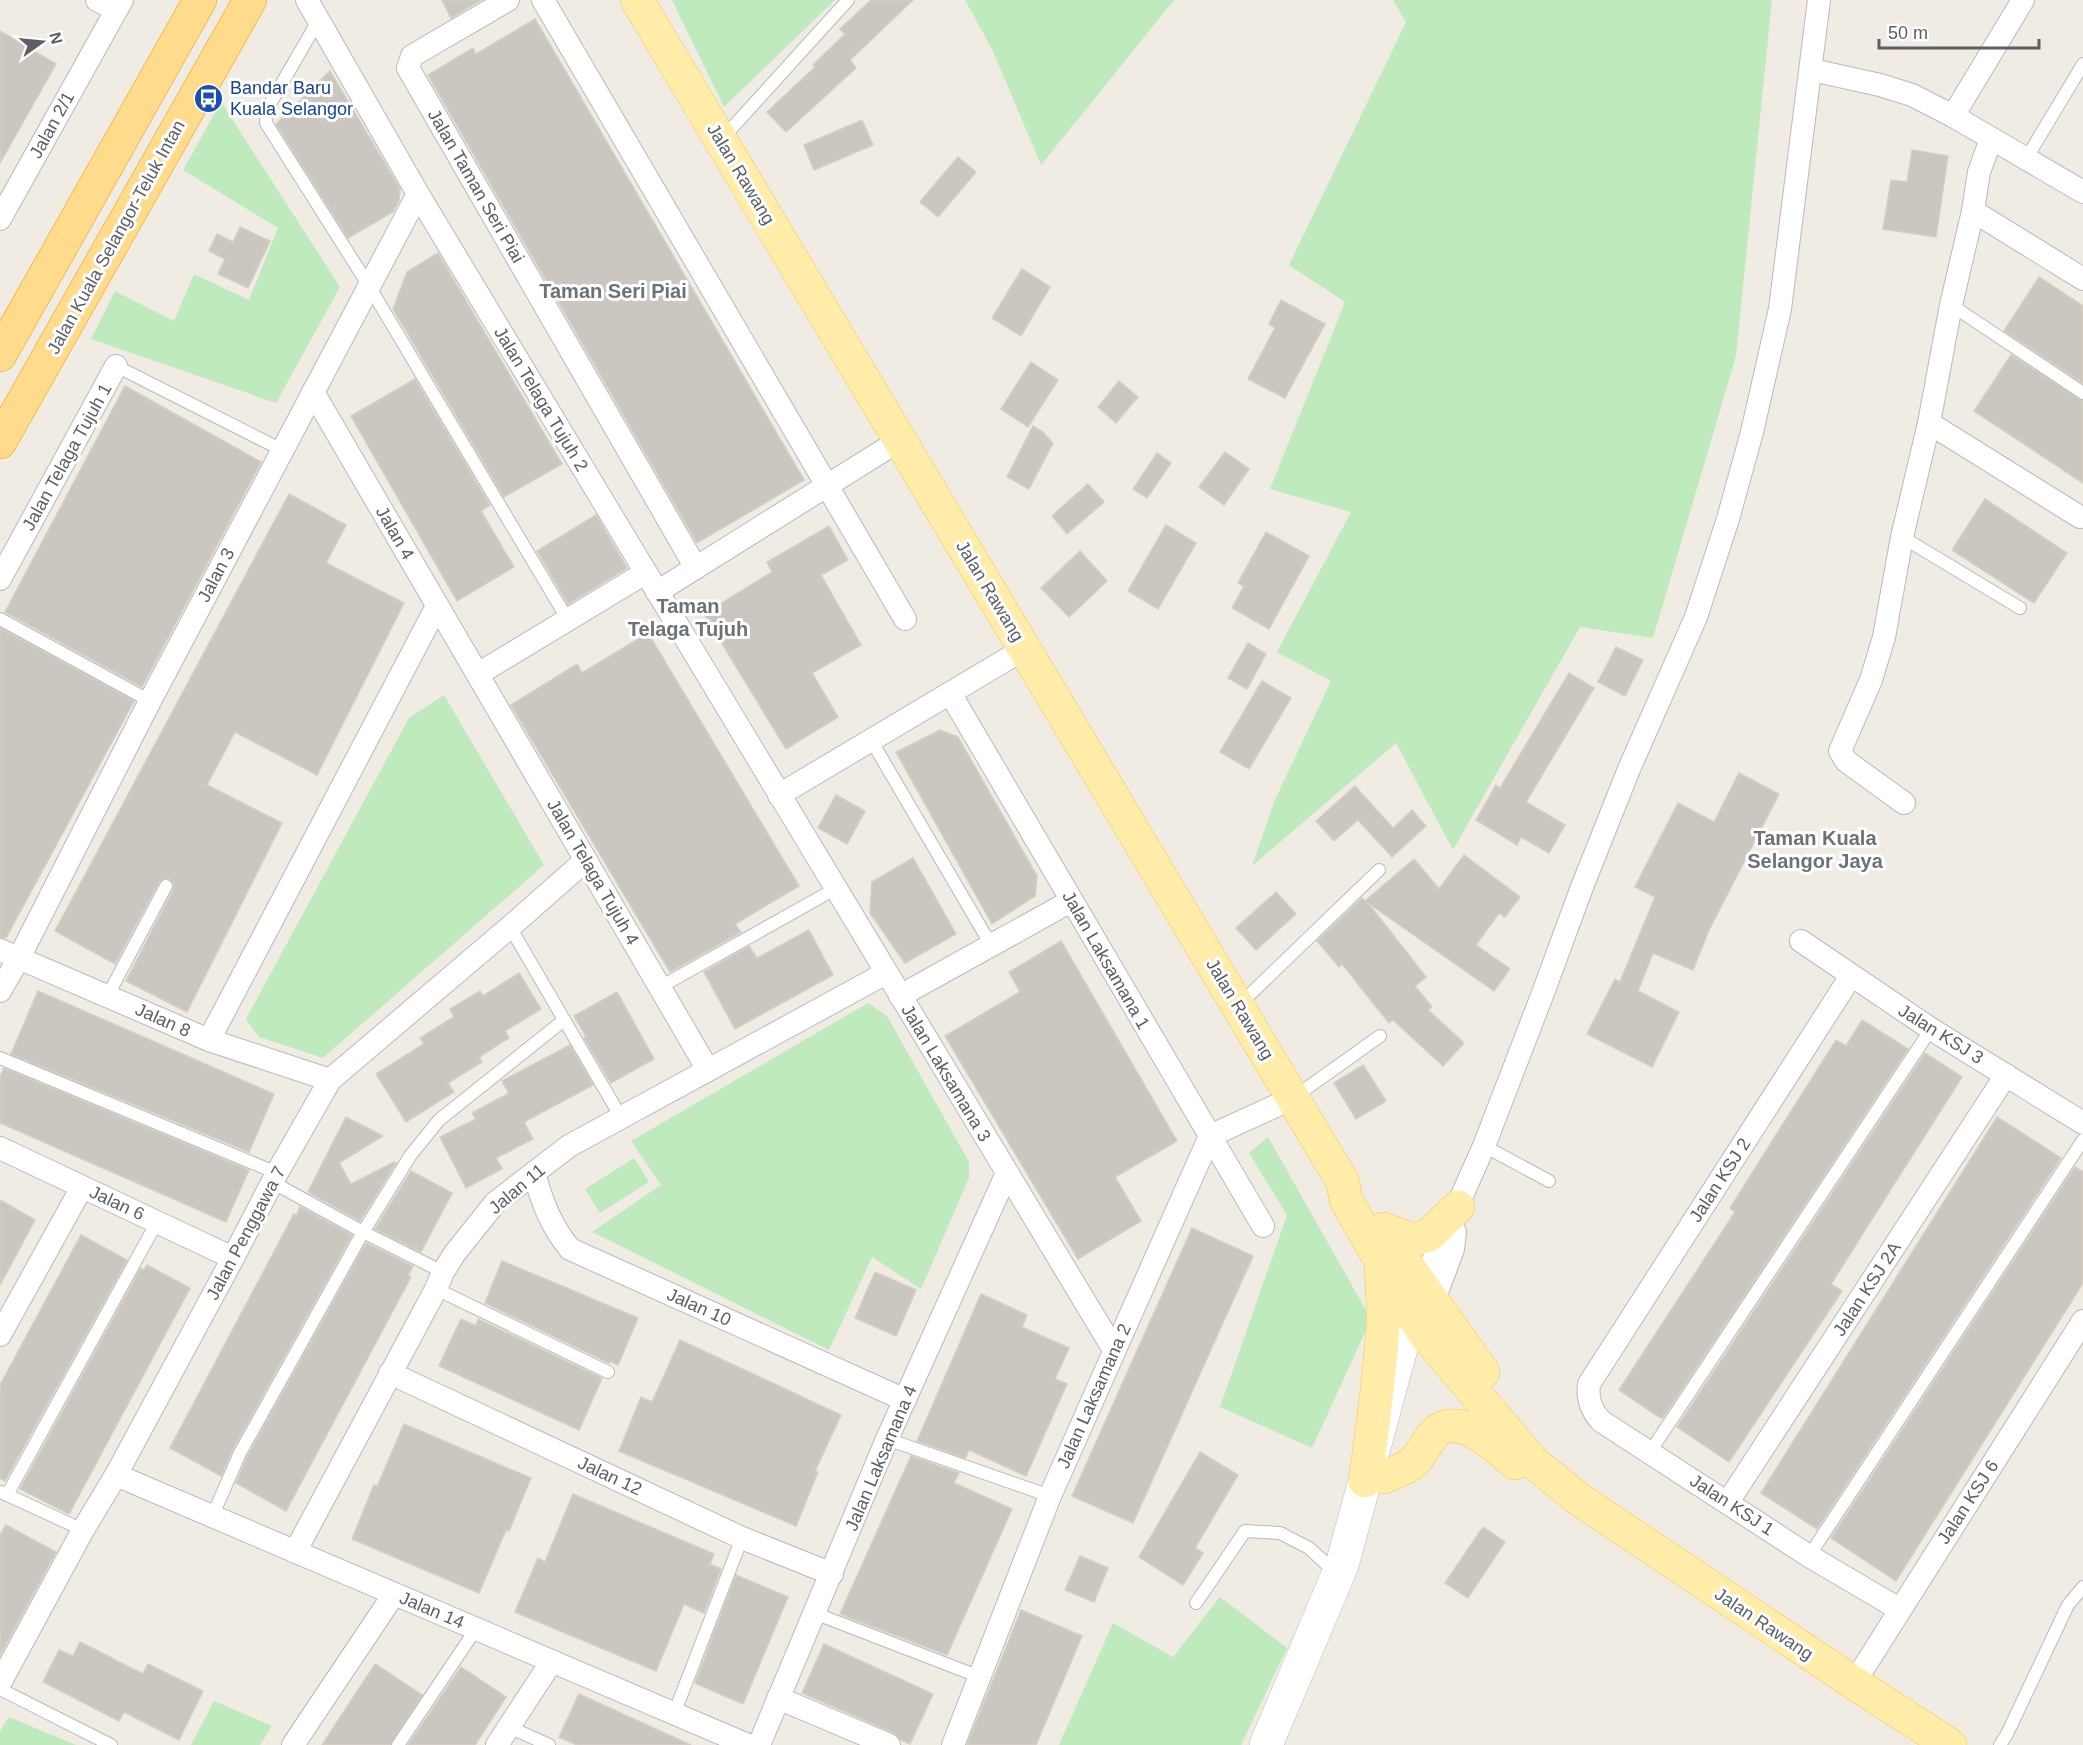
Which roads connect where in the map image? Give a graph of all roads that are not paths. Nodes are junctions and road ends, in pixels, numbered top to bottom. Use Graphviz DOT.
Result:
graph roads {
  1 [pos="200,0"];
  2 [pos="250,0"];
  3 [pos="307,0"];
  4 [pos="508,0"];
  5 [pos="543,0"];
  6 [pos="637,0"];
  7 [pos="848,0"];
  8 [pos="1820,0"];
  9 [pos="2023,0"];
  10 [pos="112,3"];
  11 [pos="318,21"];
  12 [pos="2083,64"];
  13 [pos="1812,70"];
  14 [pos="1953,116"];
  15 [pos="1992,139"];
  16 [pos="721,140"];
  17 [pos="2026,159"];
  18 [pos="2083,192"];
  19 [pos="418,194"];
  20 [pos="1973,211"];
  21 [pos="0,219"];
  22 [pos="2083,279"];
  23 [pos="369,286"];
  24 [pos="1951,305"];
  25 [pos="0,355"];
  26 [pos="116,366"];
  27 [pos="313,392"];
  28 [pos="2083,393"];
  29 [pos="1929,423"];
  30 [pos="900,440"];
  31 [pos="0,442"];
  32 [pos="282,450"];
  33 [pos="828,485"];
  34 [pos="2080,518"];
  35 [pos="1902,537"];
  36 [pos="696,568"];
  37 [pos="0,579"];
  38 [pos="651,583"];
  39 [pos="437,606"];
  40 [pos="2020,608"];
  41 [pos="905,619"];
  42 [pos="0,620"];
  43 [pos="568,620"];
  44 [pos="1024,648"];
  45 [pos="478,674"];
  46 [pos="950,693"];
  47 [pos="150,701"];
  48 [pos="871,740"];
  49 [pos="779,795"];
  50 [pos="1904,802"];
  51 [pos="586,860"];
  52 [pos="1380,870"];
  53 [pos="166,886"];
  54 [pos="835,889"];
  55 [pos="1071,901"];
  56 [pos="510,927"];
  57 [pos="1801,941"];
  58 [pos="991,945"];
  59 [pos="10,954"];
  60 [pos="886,973"];
  61 [pos="1851,976"];
  62 [pos="660,987"];
  63 [pos="0,992"];
  64 [pos="108,995"];
  65 [pos="900,996"];
  66 [pos="1238,1006"];
  67 [pos="564,1020"];
  68 [pos="1932,1029"];
  69 [pos="1380,1036"];
  70 [pos="209,1040"];
  71 [pos="0,1058"];
  72 [pos="708,1070"];
  73 [pos="2006,1075"];
  74 [pos="330,1080"];
  75 [pos="1293,1098"];
  76 [pos="622,1119"];
  77 [pos="2083,1123"];
  78 [pos="1210,1136"];
  79 [pos="2083,1140"];
  80 [pos="1484,1146"];
  81 [pos="0,1149"];
  82 [pos="534,1173"];
  83 [pos="1007,1173"];
  84 [pos="275,1177"];
  85 [pos="1549,1181"];
  86 [pos="82,1187"];
  87 [pos="1458,1207"];
  88 [pos="157,1222"];
  89 [pos="1263,1226"];
  90 [pos="363,1232"];
  91 [pos="1382,1245"];
  92 [pos="233,1258"];
  93 [pos="439,1281"];
  94 [pos="1423,1309"];
  95 [pos="2083,1321"];
  96 [pos="0,1335"];
  97 [pos="1114,1350"];
  98 [pos="608,1372"];
  99 [pos="390,1373"];
  100 [pos="1589,1384"];
  101 [pos="905,1400"];
  102 [pos="887,1439"];
  103 [pos="1650,1452"];
  104 [pos="116,1475"];
  105 [pos="1375,1479"];
  106 [pos="4,1494"];
  107 [pos="1050,1496"];
  108 [pos="1580,1500"];
  109 [pos="1728,1502"];
  110 [pos="212,1517"];
  111 [pos="83,1530"];
  112 [pos="742,1538"];
  113 [pos="295,1552"];
  114 [pos="1809,1556"];
  115 [pos="1340,1570"];
  116 [pos="832,1574"];
  117 [pos="2083,1587"];
  118 [pos="394,1594"];
  119 [pos="1196,1603"];
  120 [pos="1899,1609"];
  121 [pos="814,1613"];
  122 [pos="476,1629"];
  123 [pos="552,1661"];
  124 [pos="980,1677"];
  125 [pos="0,1683"];
  126 [pos="1854,1683"];
  127 [pos="0,1689"];
  128 [pos="778,1698"];
  129 [pos="674,1714"];
  130 [pos="503,1736"];
  131 [pos="111,1745"];
  132 [pos="293,1745"];
  133 [pos="398,1745"];
  134 [pos="549,1745"];
  135 [pos="748,1745"];
  136 [pos="759,1745"];
  137 [pos="889,1745"];
  138 [pos="952,1745"];
  139 [pos="1266,1745"];
  140 [pos="1950,1745"];
  141 [pos="2000,1745"];
  1 -- 25 [label="highway"];
  2 -- 31 [label="highway, Jalan Kuala Selangor-Teluk Intan"];
  3 -- 11 [label="street, Jalan Telaga Tujuh 2"];
  4 -- 36 [label="street, Jalan Taman Seri Piai"];
  5 -- 33 [label="street"];
  6 -- 16 [label="main road, Jalan Rawang"];
  7 -- 16 [label="lane"];
  8 -- 13 [label="street"];
  9 -- 14 [label="street"];
  10 -- 21 [label="street, Jalan 2/1"];
  11 -- 19 [label="street, Jalan Telaga Tujuh 2"];
  11 -- 23 [label="lane"];
  12 -- 17 [label="lane"];
  13 -- 14 [label="street"];
  13 -- 80 [label="street"];
  14 -- 15 [label="street"];
  15 -- 17 [label="street"];
  15 -- 20 [label="street"];
  16 -- 30 [label="main road, Jalan Rawang"];
  17 -- 18 [label="street"];
  19 -- 23 [label="street, Jalan 3"];
  19 -- 38 [label="street, Jalan Telaga Tujuh 2"];
  20 -- 22 [label="street"];
  20 -- 24 [label="street"];
  23 -- 27 [label="street, Jalan 3"];
  23 -- 43 [label="lane"];
  24 -- 28 [label="lane"];
  24 -- 29 [label="street"];
  26 -- 32 [label="lane"];
  26 -- 37 [label="street, Jalan Telaga Tujuh 1"];
  27 -- 32 [label="street, Jalan 3"];
  27 -- 39 [label="street, Jalan 4"];
  29 -- 34 [label="street"];
  29 -- 35 [label="street"];
  30 -- 33 [label="street"];
  30 -- 44 [label="main road, Jalan Rawang"];
  32 -- 47 [label="street, Jalan 3"];
  33 -- 36 [label="street"];
  33 -- 41 [label="street"];
  35 -- 40 [label="lane"];
  35 -- 50 [label="street"];
  36 -- 38 [label="street"];
  38 -- 43 [label="street"];
  38 -- 49 [label="street, Jalan Telaga Tujuh 2"];
  39 -- 45 [label="street, Jalan 4"];
  39 -- 70 [label="street"];
  42 -- 47 [label="lane"];
  43 -- 45 [label="street"];
  44 -- 46 [label="street"];
  44 -- 66 [label="main road, Jalan Rawang"];
  45 -- 51 [label="street, Jalan Telaga Tujuh 4"];
  46 -- 48 [label="street"];
  46 -- 55 [label="street, Jalan Laksamana 1"];
  47 -- 59 [label="street, Jalan 3"];
  48 -- 49 [label="street"];
  48 -- 58 [label="lane"];
  49 -- 54 [label="street, Jalan Laksamana 3"];
  51 -- 56 [label="street, Jalan Penggawa 7"];
  51 -- 62 [label="street, Jalan Telaga Tujuh 4"];
  52 -- 66 [label="lane"];
  53 -- 64 [label="lane"];
  54 -- 60 [label="street, Jalan Laksamana 3"];
  54 -- 62 [label="lane"];
  55 -- 58 [label="street"];
  55 -- 78 [label="street, Jalan Laksamana 1"];
  56 -- 67 [label="lane"];
  56 -- 74 [label="street, Jalan Penggawa 7"];
  57 -- 61 [label="street, Jalan KSJ 3"];
  58 -- 65 [label="street"];
  59 -- 63 [label="street, Jalan 3"];
  59 -- 64 [label="street, Jalan 8"];
  60 -- 65 [label="street, Jalan Laksamana 3"];
  60 -- 72 [label="street, Jalan 11"];
  61 -- 68 [label="street, Jalan KSJ 3"];
  61 -- 100 [label="street, Jalan KSJ 2"];
  62 -- 72 [label="street, Jalan Telaga Tujuh 4"];
  64 -- 70 [label="street, Jalan 8"];
  65 -- 83 [label="street, Jalan Laksamana 3"];
  66 -- 75 [label="main road, Jalan Rawang"];
  67 -- 76 [label="lane"];
  67 -- 90 [label="lane"];
  68 -- 73 [label="street, Jalan KSJ 3"];
  68 -- 103 [label="lane"];
  69 -- 75 [label="lane"];
  70 -- 74 [label="street, Jalan 8"];
  71 -- 84 [label="lane"];
  72 -- 76 [label="street, Jalan 11"];
  73 -- 77 [label="street, Jalan KSJ 3"];
  73 -- 109 [label="street, Jalan KSJ 2A"];
  74 -- 84 [label="street, Jalan Penggawa 7"];
  75 -- 78 [label="street"];
  75 -- 91 [label="main road, Jalan Rawang"];
  76 -- 82 [label="street, Jalan 11"];
  78 -- 89 [label="street, Jalan Laksamana 1"];
  78 -- 97 [label="street, Jalan Laksamana 2"];
  79 -- 114 [label="lane"];
  80 -- 85 [label="lane"];
  80 -- 87 [label="street"];
  81 -- 86 [label="street, Jalan 6"];
  82 -- 93 [label="street, Jalan 11"];
  82 -- 101 [label="street, Jalan 10"];
  83 -- 97 [label="street, Jalan Laksamana 3"];
  83 -- 101 [label="street, Jalan Laksamana 4"];
  84 -- 90 [label="lane"];
  84 -- 92 [label="street, Jalan Penggawa 7"];
  86 -- 88 [label="street, Jalan 6"];
  86 -- 96 [label="street"];
  87 -- 91 [label="main road"];
  87 -- 94 [label="street"];
  88 -- 92 [label="street, Jalan 6"];
  88 -- 106 [label="lane"];
  90 -- 93 [label="lane"];
  90 -- 110 [label="lane"];
  91 -- 94 [label="main road, Jalan Rawang"];
  91 -- 105 [label="main road"];
  92 -- 104 [label="street, Jalan Penggawa 7"];
  93 -- 98 [label="lane"];
  93 -- 99 [label="street, Jalan 11"];
  94 -- 105 [label="street"];
  94 -- 108 [label="main road, Jalan Rawang"];
  95 -- 120 [label="street, Jalan KSJ 6"];
  97 -- 107 [label="street, Jalan Laksamana 2"];
  99 -- 112 [label="street, Jalan 12"];
  99 -- 113 [label="street, Jalan 11"];
  100 -- 103 [label="street, Jalan KSJ 1"];
  101 -- 102 [label="street, Jalan Laksamana 4"];
  102 -- 107 [label="lane"];
  102 -- 116 [label="street, Jalan Laksamana 4"];
  103 -- 109 [label="street, Jalan KSJ 1"];
  104 -- 110 [label="street, Jalan 14"];
  104 -- 111 [label="street, Jalan Penggawa 7"];
  105 -- 108 [label="main road"];
  105 -- 115 [label="street"];
  106 -- 111 [label="lane"];
  107 -- 124 [label="street, Jalan Laksamana 2"];
  108 -- 126 [label="main road, Jalan Rawang"];
  109 -- 114 [label="street, Jalan KSJ 1"];
  110 -- 113 [label="street, Jalan 14"];
  111 -- 125 [label="street, Jalan Penggawa 7"];
  112 -- 116 [label="street, Jalan 12"];
  112 -- 129 [label="lane"];
  113 -- 118 [label="street, Jalan 14"];
  114 -- 120 [label="street, Jalan KSJ 1"];
  115 -- 119 [label="lane"];
  115 -- 139 [label="street"];
  116 -- 121 [label="street, Jalan Laksamana 4"];
  117 -- 141 [label="lane"];
  118 -- 122 [label="street, Jalan 14"];
  118 -- 132 [label="street"];
  120 -- 126 [label="street, Jalan KSJ 6"];
  121 -- 124 [label="lane"];
  121 -- 128 [label="street, Jalan Laksamana 4"];
  122 -- 123 [label="street, Jalan 14"];
  122 -- 133 [label="lane"];
  123 -- 129 [label="street, Jalan 14"];
  123 -- 130 [label="street"];
  124 -- 138 [label="street, Jalan Laksamana 2"];
  126 -- 140 [label="main road, Jalan Rawang"];
  127 -- 131 [label="lane"];
  128 -- 136 [label="street, Jalan Laksamana 4"];
  128 -- 137 [label="street"];
  129 -- 135 [label="street, Jalan 14"];
  130 -- 134 [label="lane"];
}
